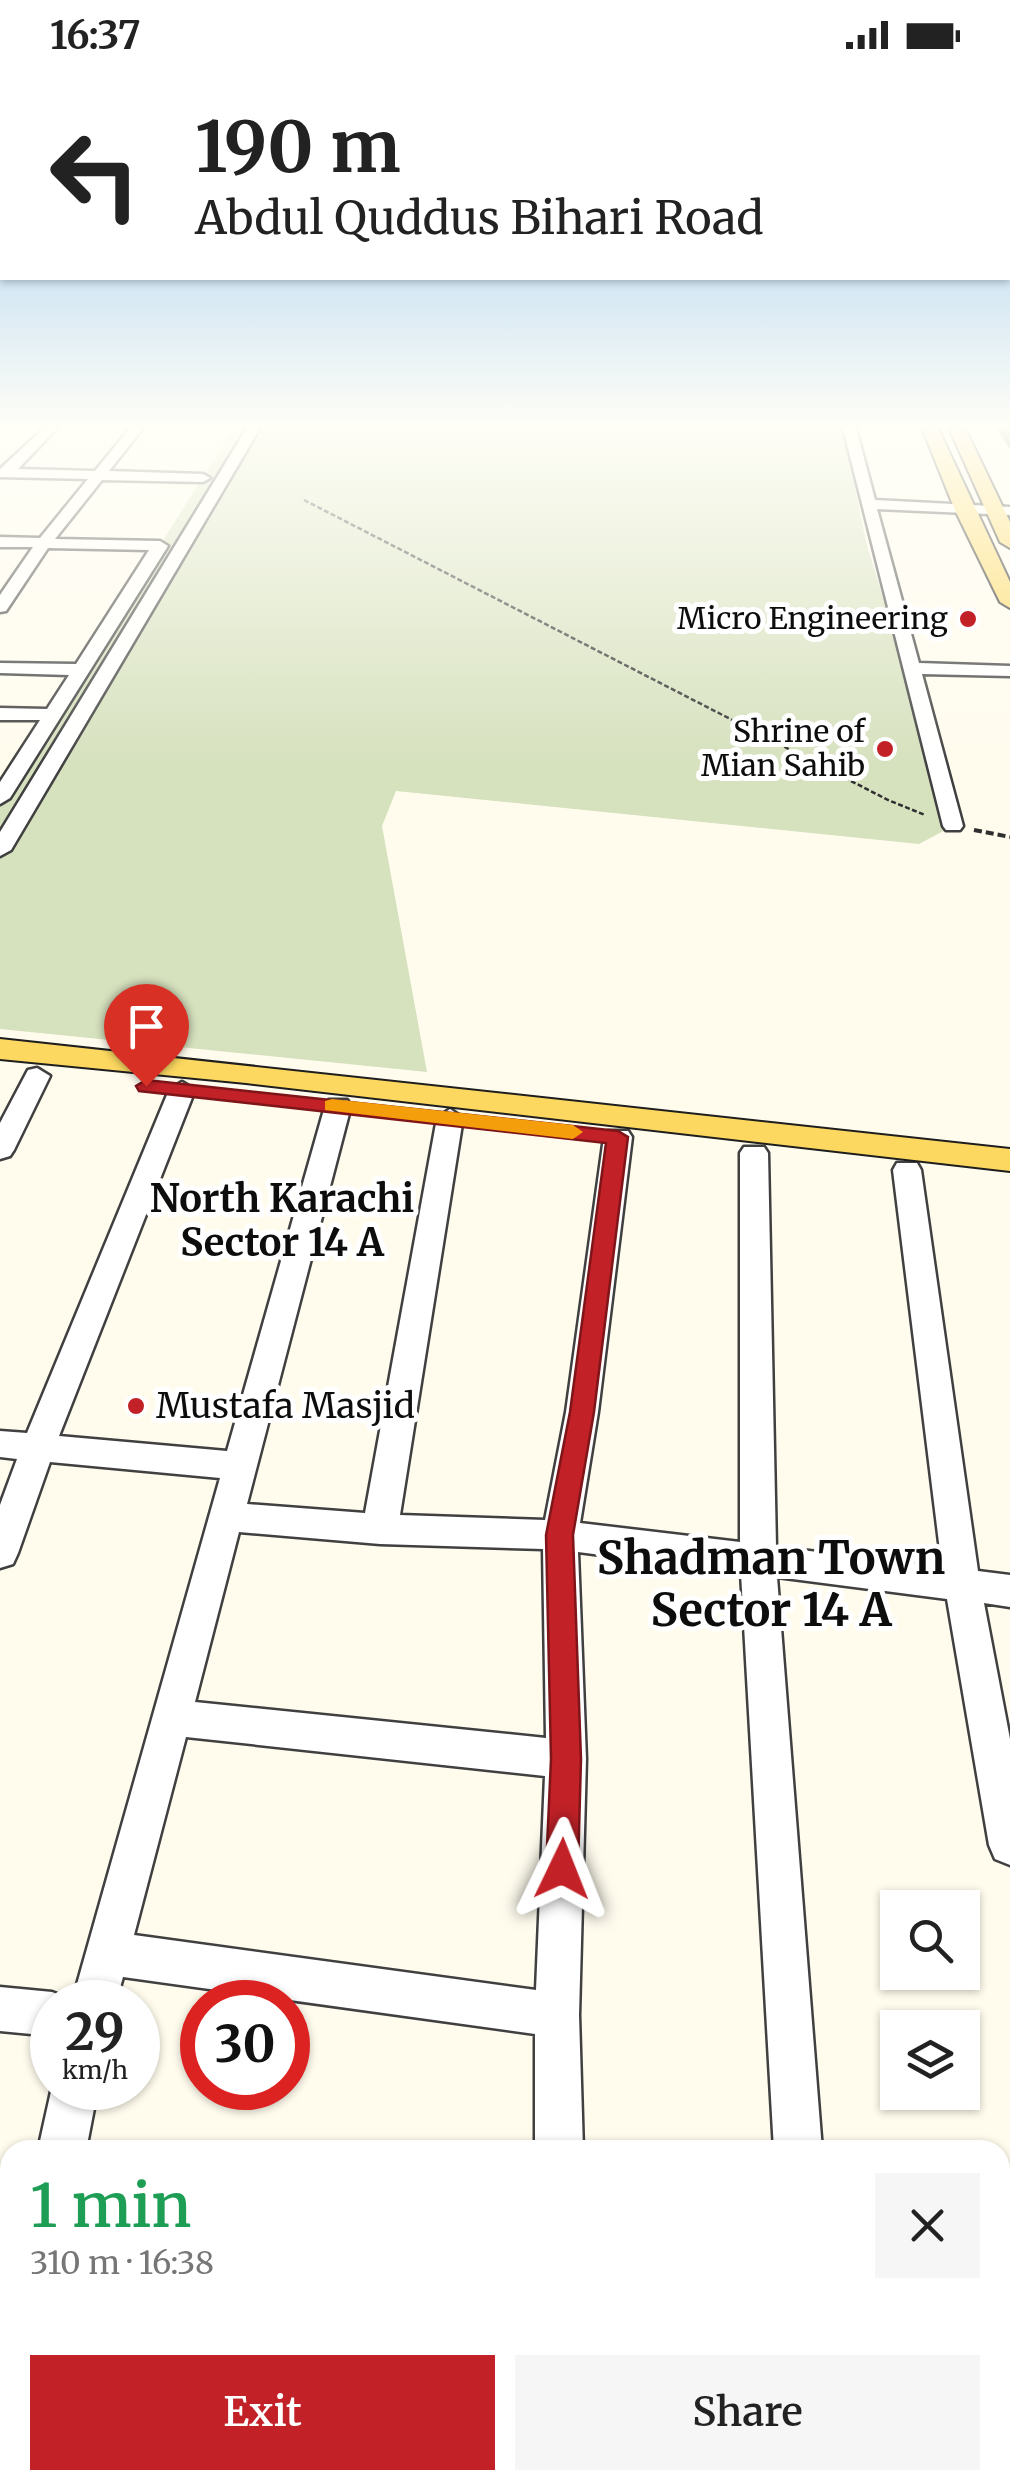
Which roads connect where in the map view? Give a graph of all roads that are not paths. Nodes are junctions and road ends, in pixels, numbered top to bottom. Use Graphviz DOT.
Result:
graph roads {
  1 [pos="45,541"];
  2 [pos="117,541"];
  3 [pos="163,541"];
  4 [pos="186,541"];
  5 [pos="879,541"];
  6 [pos="979,541"];
  7 [pos="0,542"];
  8 [pos="43,544"];
  9 [pos="1010,602"];
  10 [pos="0,607"];
  11 [pos="0,668"];
  12 [pos="913,668"];
  13 [pos="82,670"];
  14 [pos="1010,670"];
  15 [pos="0,714"];
  16 [pos="53,715"];
  17 [pos="0,798"];
  18 [pos="953,826"];
  19 [pos="0,850"];
  20 [pos="0,1049"];
  21 [pos="0,1072"];
  22 [pos="36,1076"];
  23 [pos="182,1090"];
  24 [pos="338,1106"];
  25 [pos="450,1118"];
  26 [pos="618,1137"];
  27 [pos="0,1150"];
  28 [pos="754,1153"];
  29 [pos="1010,1160"];
  30 [pos="907,1170"];
  31 [pos="1010,1182"];
  32 [pos="0,1444"];
  33 [pos="38,1448"];
  34 [pos="239,1466"];
  35 [pos="228,1517"];
  36 [pos="380,1529"];
  37 [pos="560,1535"];
  38 [pos="0,1553"];
  39 [pos="758,1557"];
  40 [pos="962,1584"];
  41 [pos="1010,1591"];
  42 [pos="172,1718"];
  43 [pos="566,1759"];
  44 [pos="1010,1844"];
  45 [pos="108,1953"];
  46 [pos="100,1980"];
  47 [pos="0,2010"];
  48 [pos="30,2012"];
  49 [pos="557,2015"];
  50 [pos="70,2110"];
  51 [pos="64,2140"];
  52 [pos="559,2140"];
  53 [pos="797,2140"];
  1 -- 8 [label="street"];
  2 -- 8 [label="street"];
  3 -- 13 [label="street"];
  4 -- 19 [label="street"];
  5 -- 12 [label="street"];
  6 -- 9 [label="main road"];
  7 -- 8 [label="street"];
  8 -- 10 [label="street"];
  11 -- 13 [label="street"];
  12 -- 14 [label="street"];
  12 -- 18 [label="street"];
  13 -- 16 [label="street"];
  15 -- 16 [label="street"];
  16 -- 17 [label="street"];
  20 -- 29 [label="main road"];
  21 -- 22 [label="main road"];
  22 -- 23 [label="main road"];
  22 -- 27 [label="street"];
  23 -- 24 [label="main road"];
  23 -- 33 [label="street"];
  24 -- 25 [label="main road"];
  24 -- 34 [label="street"];
  25 -- 26 [label="main road"];
  25 -- 36 [label="street"];
  26 -- 28 [label="main road"];
  26 -- 37 [label="street"];
  28 -- 30 [label="main road"];
  28 -- 39 [label="street"];
  30 -- 31 [label="main road"];
  30 -- 40 [label="street"];
  32 -- 33 [label="street"];
  33 -- 34 [label="street"];
  33 -- 38 [label="street"];
  34 -- 35 [label="street"];
  35 -- 36 [label="street"];
  35 -- 42 [label="street"];
  36 -- 37 [label="street"];
  37 -- 39 [label="street"];
  37 -- 43 [label="street"];
  39 -- 40 [label="street"];
  39 -- 53 [label="street"];
  40 -- 41 [label="street"];
  40 -- 44 [label="street"];
  42 -- 43 [label="street"];
  42 -- 45 [label="street"];
  43 -- 49 [label="street"];
  45 -- 46 [label="street"];
  45 -- 49 [label="street"];
  47 -- 48 [label="street"];
  49 -- 52 [label="street"];
  50 -- 51 [label="street"];
}
